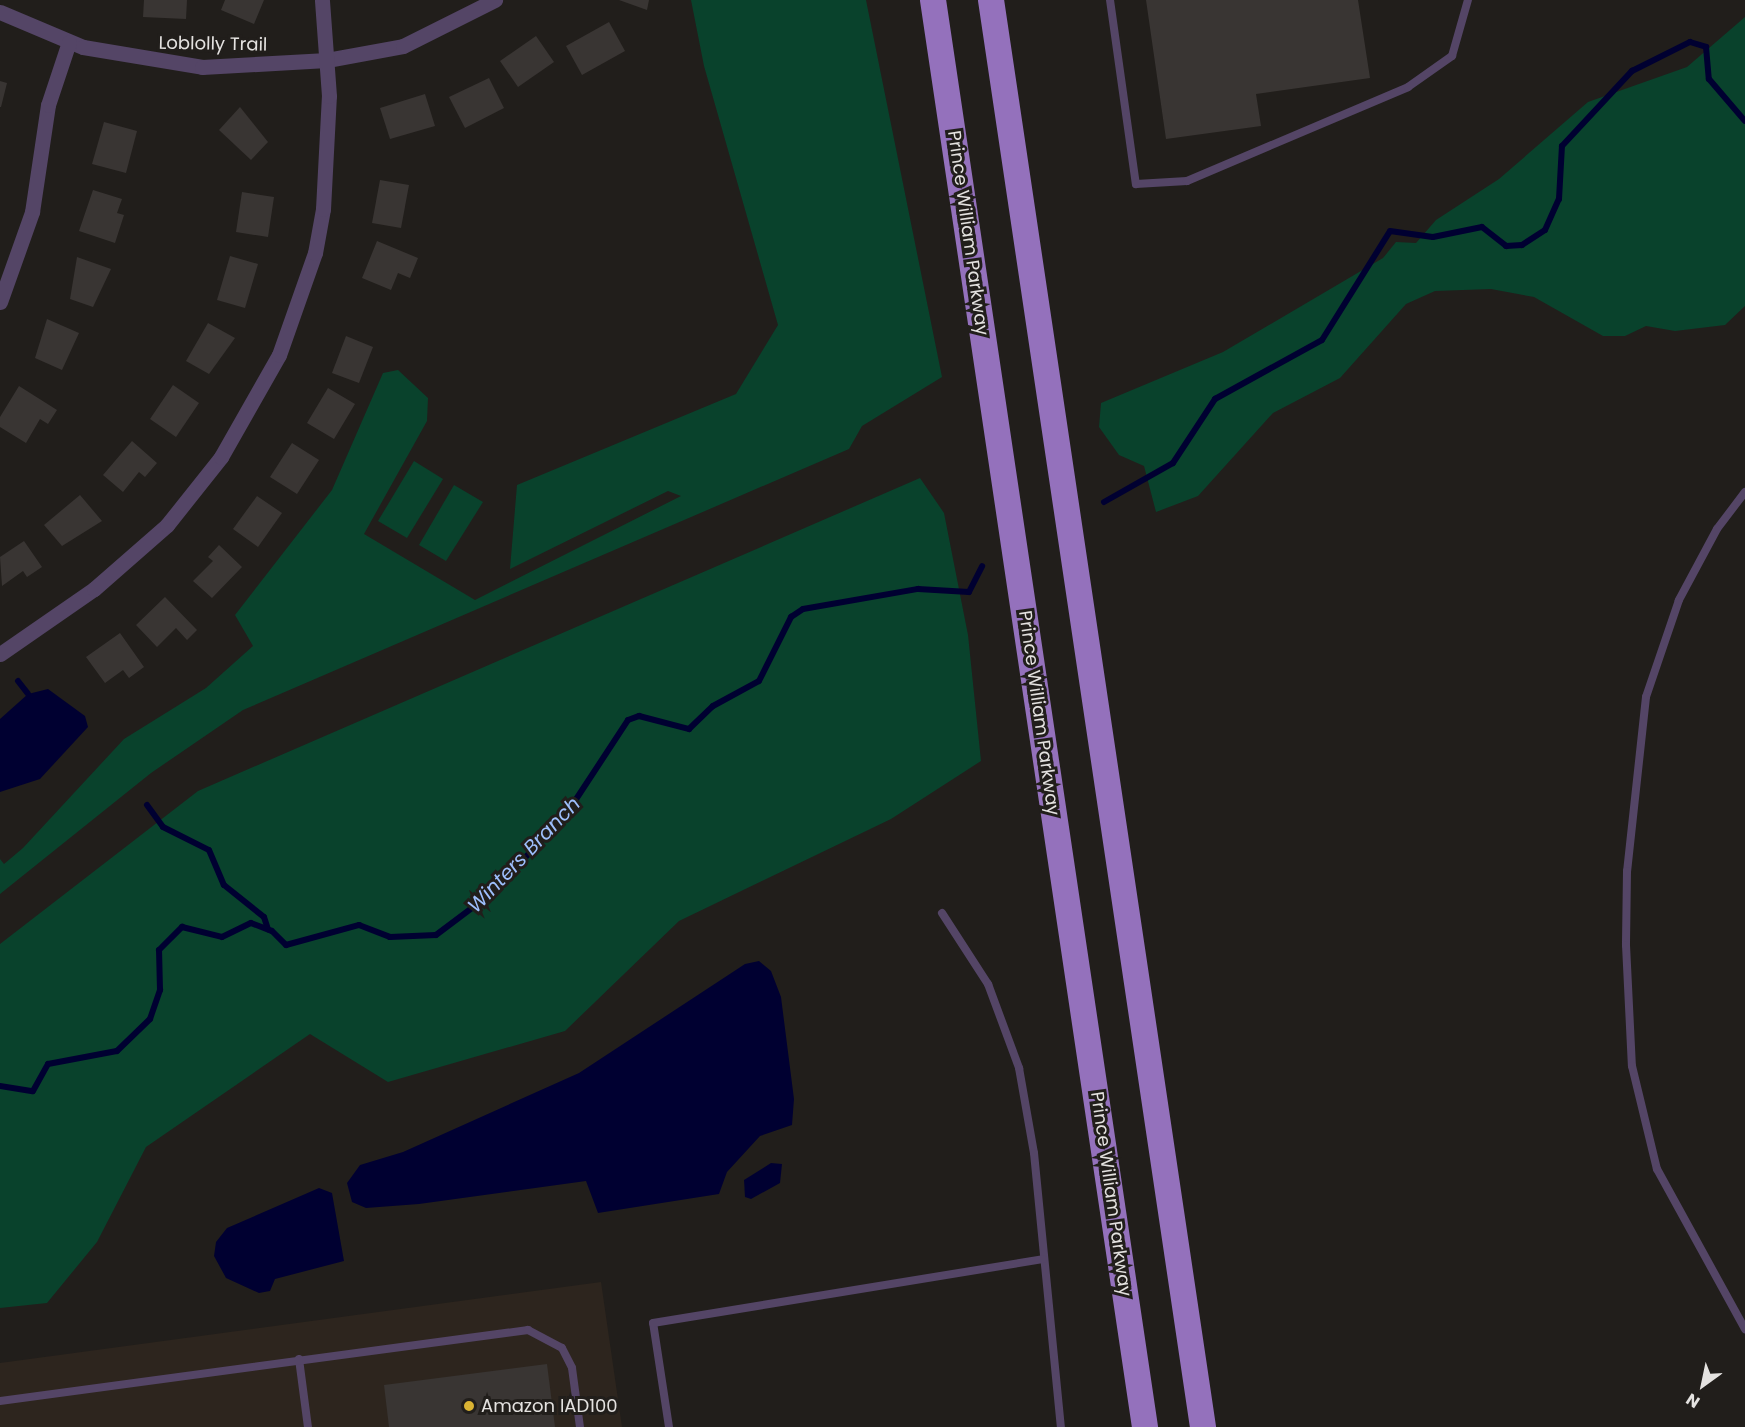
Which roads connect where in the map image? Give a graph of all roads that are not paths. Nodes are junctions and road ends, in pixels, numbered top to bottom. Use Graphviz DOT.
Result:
graph roads {
  1 [pos="322,0"];
  2 [pos="495,0"];
  3 [pos="933,0"];
  4 [pos="991,0"];
  5 [pos="1110,0"];
  6 [pos="1468,0"];
  7 [pos="0,12"];
  8 [pos="69,42"];
  9 [pos="327,60"];
  10 [pos="0,303"];
  11 [pos="1745,492"];
  12 [pos="0,654"];
  13 [pos="942,913"];
  14 [pos="1043,1258"];
  15 [pos="1745,1329"];
  16 [pos="299,1359"];
  17 [pos="0,1401"];
  18 [pos="308,1427"];
  19 [pos="580,1427"];
  20 [pos="669,1427"];
  21 [pos="1061,1427"];
  22 [pos="1145,1427"];
  23 [pos="1203,1427"];
  1 -- 9 [label="street"];
  2 -- 9 [label="street, Loblolly Trail"];
  3 -- 22 [label="highway, Prince William Parkway"];
  4 -- 23 [label="highway"];
  5 -- 6 [label="lane"];
  7 -- 8 [label="street, Loblolly Trail"];
  8 -- 9 [label="street, Loblolly Trail"];
  8 -- 10 [label="street"];
  9 -- 12 [label="street"];
  11 -- 15 [label="lane"];
  13 -- 14 [label="lane"];
  14 -- 20 [label="lane"];
  14 -- 21 [label="lane"];
  16 -- 17 [label="lane"];
  16 -- 18 [label="lane"];
  16 -- 19 [label="lane"];
}
